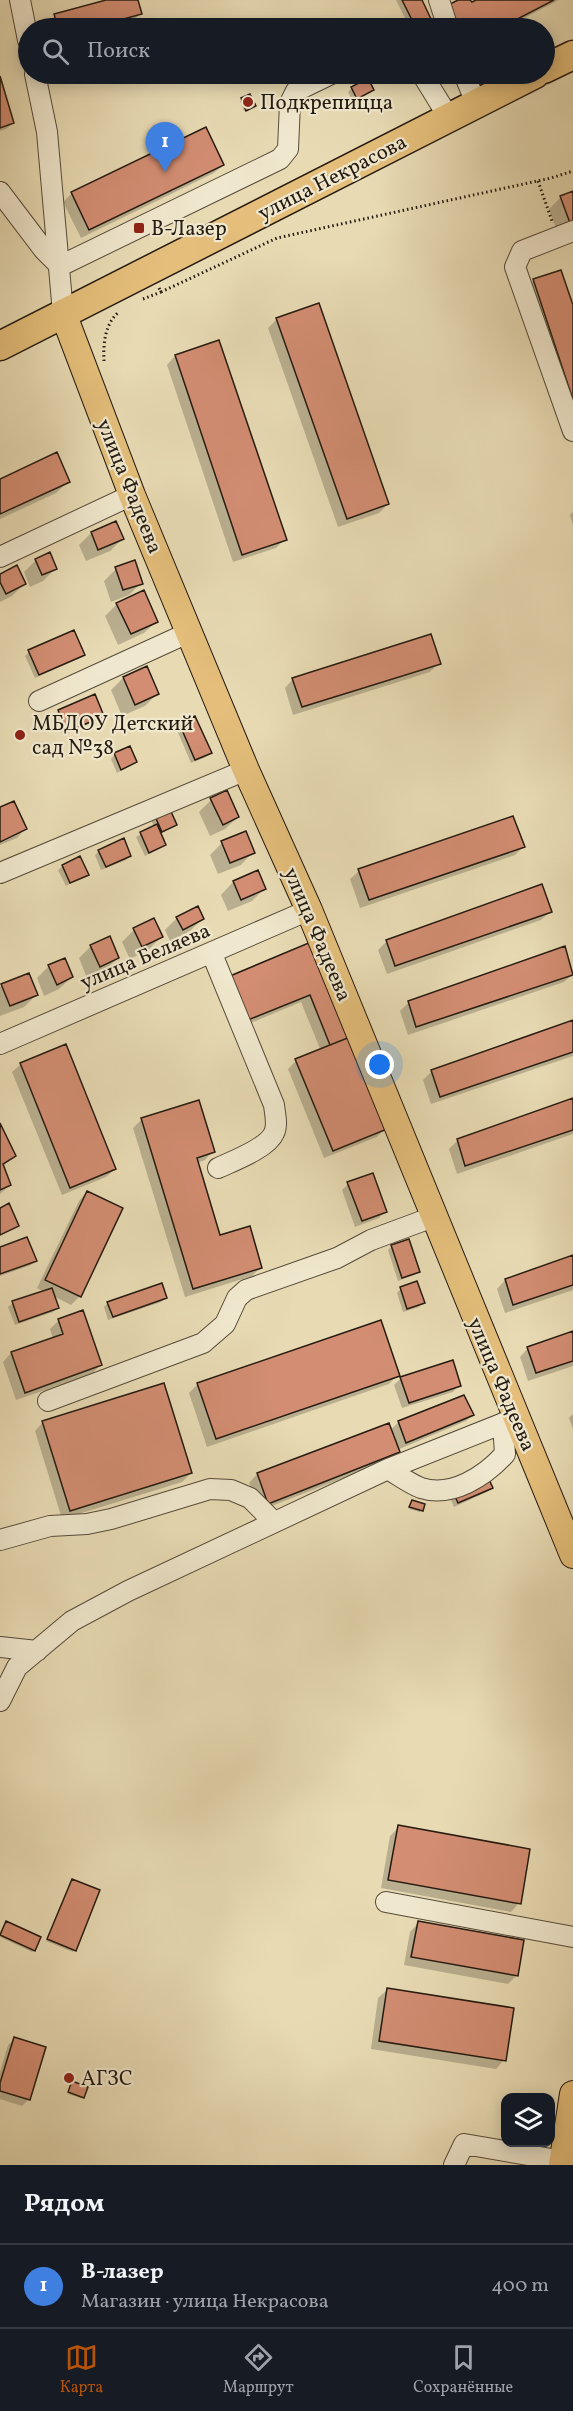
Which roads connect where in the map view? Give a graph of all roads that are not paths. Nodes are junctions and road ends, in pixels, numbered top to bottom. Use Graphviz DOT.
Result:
graph roads {
  1 [pos="21,0"];
  2 [pos="439,0"];
  3 [pos="24,18"];
  4 [pos="445,18"];
  5 [pos="573,55"];
  6 [pos="555,64"];
  7 [pos="37,84"];
  8 [pos="310,84"];
  9 [pos="428,84"];
  10 [pos="468,84"];
  11 [pos="515,84"];
  12 [pos="477,103"];
  13 [pos="448,118"];
  14 [pos="0,192"];
  15 [pos="565,234"];
  16 [pos="60,266"];
  17 [pos="63,313"];
  18 [pos="0,346"];
  19 [pos="573,431"];
  20 [pos="132,495"];
  21 [pos="0,557"];
  22 [pos="190,632"];
  23 [pos="39,701"];
  24 [pos="246,770"];
  25 [pos="0,873"];
  26 [pos="309,910"];
  27 [pos="212,954"];
  28 [pos="0,1044"];
  29 [pos="218,1168"];
  30 [pos="433,1217"];
  31 [pos="48,1401"];
  32 [pos="510,1420"];
  33 [pos="388,1469"];
  34 [pos="274,1522"];
  35 [pos="0,1540"];
  36 [pos="573,1555"];
  37 [pos="0,1647"];
  38 [pos="37,1651"];
  39 [pos="0,1701"];
  40 [pos="386,1902"];
  41 [pos="573,1937"];
  42 [pos="573,2094"];
  43 [pos="562,2163"];
  44 [pos="454,2165"];
  1 -- 3 [label="street"];
  2 -- 4 [label="street"];
  5 -- 6 [label="highway"];
  7 -- 16 [label="street"];
  8 -- 16 [label="street"];
  9 -- 13 [label="street"];
  10 -- 12 [label="street"];
  11 -- 12 [label="highway, улица Некрасова"];
  12 -- 13 [label="highway, улица Некрасова"];
  13 -- 17 [label="highway, улица Некрасова"];
  14 -- 16 [label="street"];
  15 -- 19 [label="street"];
  16 -- 17 [label="street"];
  17 -- 18 [label="highway, улица Некрасова"];
  17 -- 20 [label="main road, улица Фадеева"];
  20 -- 21 [label="street"];
  20 -- 22 [label="main road, улица Фадеева"];
  22 -- 23 [label="street"];
  22 -- 24 [label="main road, улица Фадеева"];
  24 -- 25 [label="street"];
  24 -- 26 [label="main road, улица Фадеева"];
  26 -- 27 [label="street, улица Беляева"];
  26 -- 30 [label="main road, улица Фадеева"];
  27 -- 28 [label="street, улица Беляева"];
  27 -- 29 [label="street"];
  30 -- 31 [label="street"];
  30 -- 32 [label="main road, улица Фадеева"];
  32 -- 33 [label="street"];
  32 -- 33 [label="street"];
  32 -- 36 [label="main road, улица Фадеева"];
  33 -- 34 [label="street"];
  34 -- 35 [label="street"];
  34 -- 38 [label="street"];
  37 -- 38 [label="street"];
  38 -- 39 [label="street"];
  40 -- 41 [label="street"];
  42 -- 43 [label="main road"];
  43 -- 44 [label="street"];
}
